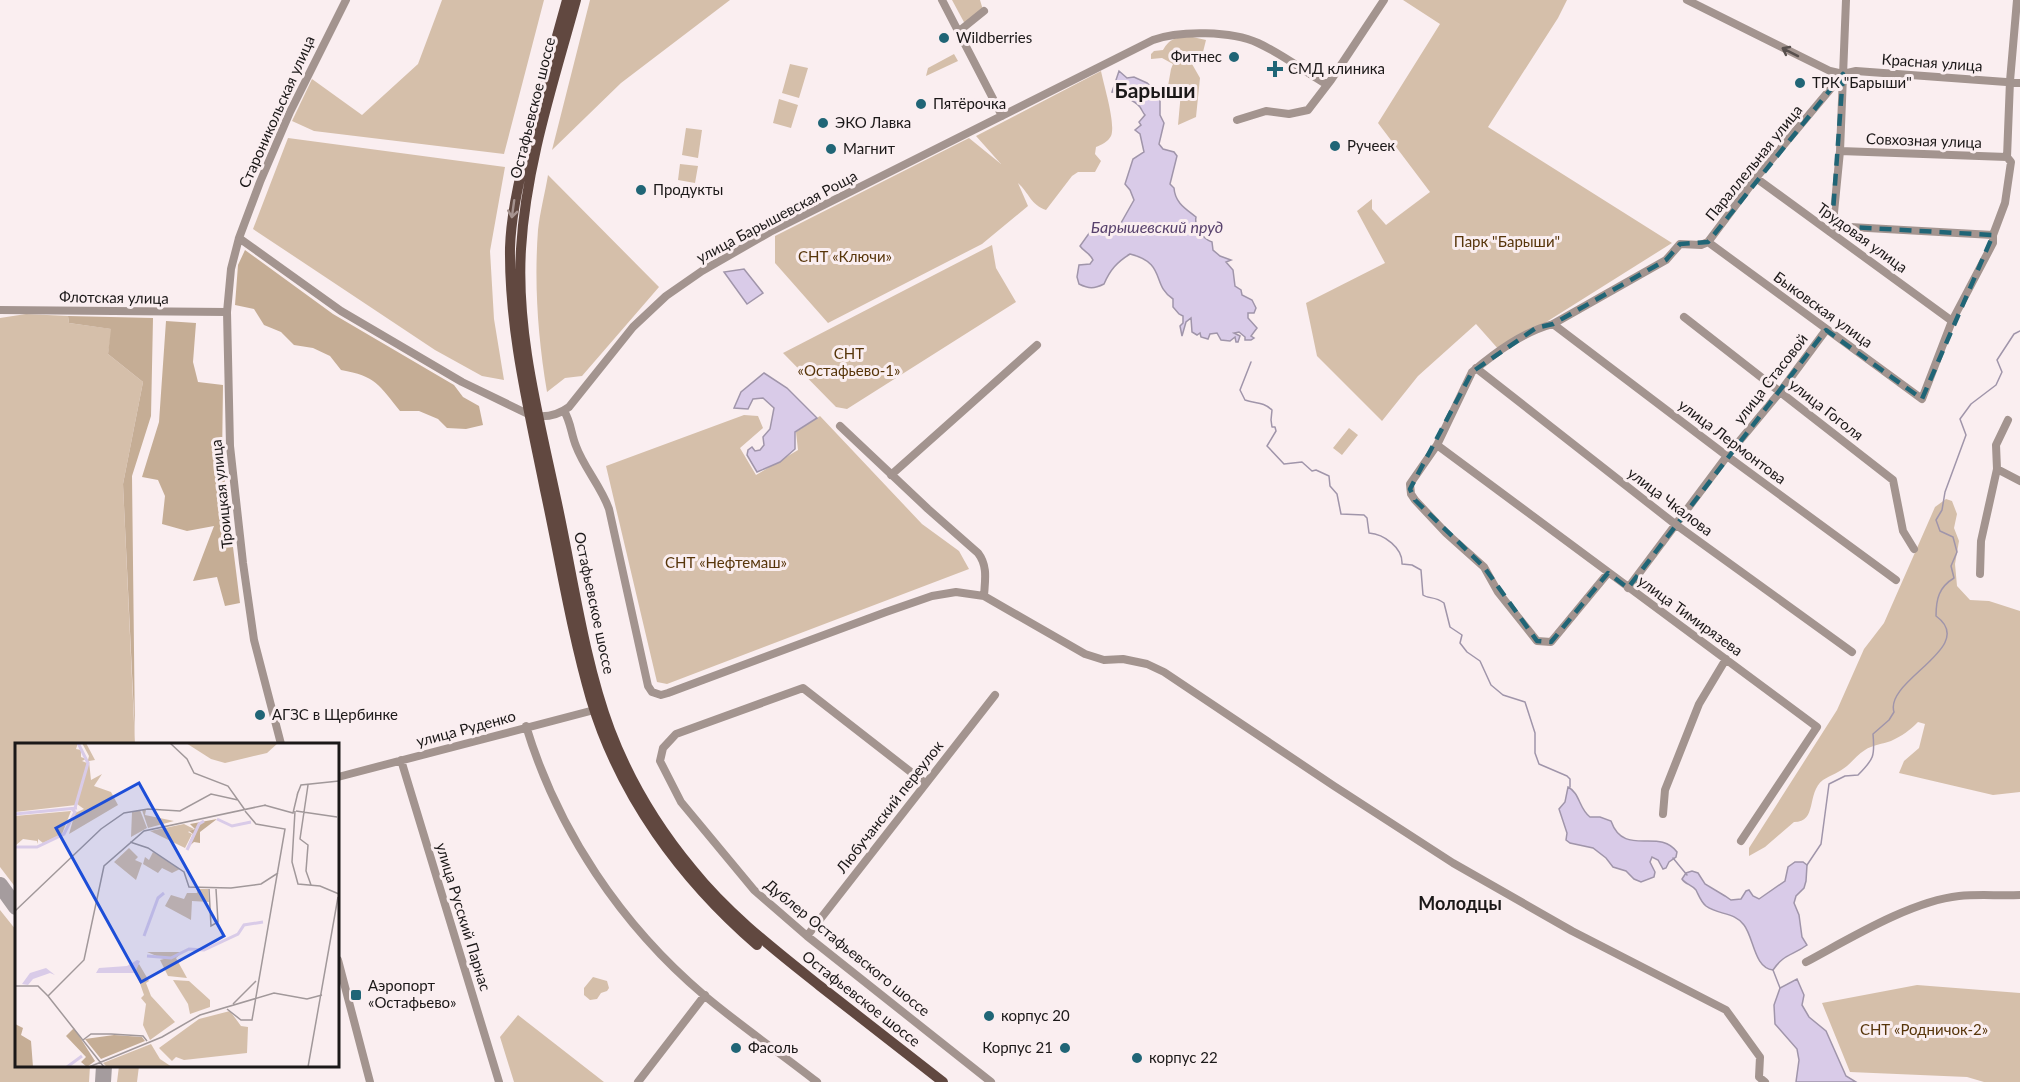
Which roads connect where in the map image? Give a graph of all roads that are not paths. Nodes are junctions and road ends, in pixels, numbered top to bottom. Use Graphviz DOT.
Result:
graph roads {
  1 [pos="346,0"];
  2 [pos="567,0"];
  3 [pos="576,0"];
  4 [pos="942,0"];
  5 [pos="1384,0"];
  6 [pos="1686,0"];
  7 [pos="1846,0"];
  8 [pos="2017,0"];
  9 [pos="984,11"];
  10 [pos="958,32"];
  11 [pos="1843,74"];
  12 [pos="2010,81"];
  13 [pos="2020,83"];
  14 [pos="1326,84"];
  15 [pos="1002,116"];
  16 [pos="1237,120"];
  17 [pos="1840,151"];
  18 [pos="2007,157"];
  19 [pos="1756,178"];
  20 [pos="1832,229"];
  21 [pos="1993,235"];
  22 [pos="239,238"];
  23 [pos="1708,242"];
  24 [pos="0,310"];
  25 [pos="227,312"];
  26 [pos="1684,317"];
  27 [pos="1952,321"];
  28 [pos="1553,324"];
  29 [pos="1826,330"];
  30 [pos="1037,345"];
  31 [pos="1476,368"];
  32 [pos="1780,392"];
  33 [pos="526,393"];
  34 [pos="506,405"];
  35 [pos="564,411"];
  36 [pos="534,416"];
  37 [pos="2008,420"];
  38 [pos="840,426"];
  39 [pos="1437,445"];
  40 [pos="1727,456"];
  41 [pos="1997,469"];
  42 [pos="891,475"];
  43 [pos="2020,481"];
  44 [pos="1675,524"];
  45 [pos="1914,549"];
  46 [pos="1608,573"];
  47 [pos="1980,574"];
  48 [pos="1896,580"];
  49 [pos="1628,588"];
  50 [pos="984,596"];
  51 [pos="1852,652"];
  52 [pos="1726,659"];
  53 [pos="995,695"];
  54 [pos="599,708"];
  55 [pos="526,726"];
  56 [pos="281,743"];
  57 [pos="401,760"];
  58 [pos="339,777"];
  59 [pos="925,783"];
  60 [pos="1664,814"];
  61 [pos="1741,841"];
  62 [pos="2020,895"];
  63 [pos="807,936"];
  64 [pos="1806,962"];
  65 [pos="339,964"];
  66 [pos="705,995"];
  67 [pos="370,1082"];
  68 [pos="499,1082"];
  69 [pos="638,1082"];
  70 [pos="817,1082"];
  71 [pos="932,1082"];
  72 [pos="943,1082"];
  73 [pos="991,1082"];
  74 [pos="1765,1082"];
  1 -- 22 [label="street, Староникольская улица"];
  2 -- 33 [label="main road, Остафьевское шоссе, one-way"];
  3 -- 36 [label="main road, Остафьевское шоссе"];
  4 -- 10 [label="street"];
  5 -- 14 [label="street"];
  11 -- 6 [label="street, one-way"];
  7 -- 11 [label="street"];
  8 -- 12 [label="street"];
  9 -- 10 [label="street"];
  10 -- 15 [label="street"];
  11 -- 12 [label="street, Красная улица"];
  11 -- 17 [label="street"];
  11 -- 19 [label="street, Параллельная улица"];
  12 -- 13 [label="street, Красная улица"];
  12 -- 18 [label="street"];
  14 -- 15 [label="street, улица Барышевская Роща"];
  14 -- 16 [label="street"];
  15 -- 35 [label="street, улица Барышевская Роща"];
  17 -- 18 [label="street, Совхозная улица"];
  17 -- 20 [label="street"];
  18 -- 21 [label="street"];
  19 -- 20 [label="street, Трудовая улица"];
  19 -- 23 [label="street, Параллельная улица"];
  20 -- 21 [label="street"];
  20 -- 27 [label="street, Трудовая улица"];
  21 -- 27 [label="street"];
  22 -- 25 [label="street, Троицкая улица"];
  22 -- 34 [label="street"];
  23 -- 28 [label="street"];
  23 -- 29 [label="street, Быковская улица"];
  24 -- 25 [label="street, Флотская улица"];
  25 -- 56 [label="street, Троицкая улица"];
  26 -- 32 [label="street, улица Гоголя"];
  27 -- 29 [label="street, Быковская улица"];
  28 -- 31 [label="street"];
  28 -- 40 [label="street, улица Лермонтова"];
  29 -- 32 [label="street, улица Стасовой"];
  30 -- 42 [label="street"];
  31 -- 39 [label="street"];
  31 -- 44 [label="street, улица Чкалова"];
  32 -- 40 [label="street, улица Стасовой"];
  32 -- 45 [label="street, улица Гоголя"];
  33 -- 34 [label="street"];
  33 -- 36 [label="main road, Остафьевское шоссе"];
  34 -- 36 [label="street"];
  35 -- 36 [label="street"];
  35 -- 50 [label="street"];
  36 -- 54 [label="main road, Остафьевское шоссе"];
  37 -- 41 [label="street"];
  38 -- 42 [label="street"];
  39 -- 46 [label="street, улица Тимирязева"];
  39 -- 46 [label="street"];
  40 -- 44 [label="street, улица Стасовой"];
  40 -- 48 [label="street, улица Лермонтова"];
  41 -- 43 [label="street"];
  41 -- 47 [label="street"];
  42 -- 50 [label="street"];
  44 -- 49 [label="street, улица Стасовой"];
  44 -- 51 [label="street, улица Чкалова"];
  46 -- 49 [label="street, улица Тимирязева"];
  49 -- 52 [label="street, улица Тимирязева"];
  50 -- 74 [label="street"];
  52 -- 60 [label="street"];
  52 -- 61 [label="street, улица Тимирязева"];
  53 -- 59 [label="street, Любучанский переулок"];
  54 -- 55 [label="street, улица Руденко"];
  54 -- 71 [label="main road, Остафьевское шоссе"];
  54 -- 72 [label="main road, Остафьевское шоссе"];
  55 -- 57 [label="street, улица Руденко"];
  55 -- 66 [label="street"];
  57 -- 58 [label="street, улица Руденко"];
  57 -- 68 [label="street, улица Русский Парнас"];
  59 -- 63 [label="street, Любучанский переулок"];
  59 -- 63 [label="street, Дублер Остафьевского шоссе"];
  62 -- 64 [label="street"];
  63 -- 73 [label="street, Дублер Остафьевского шоссе"];
  65 -- 67 [label="street"];
  66 -- 69 [label="street"];
  66 -- 70 [label="street"];
}
